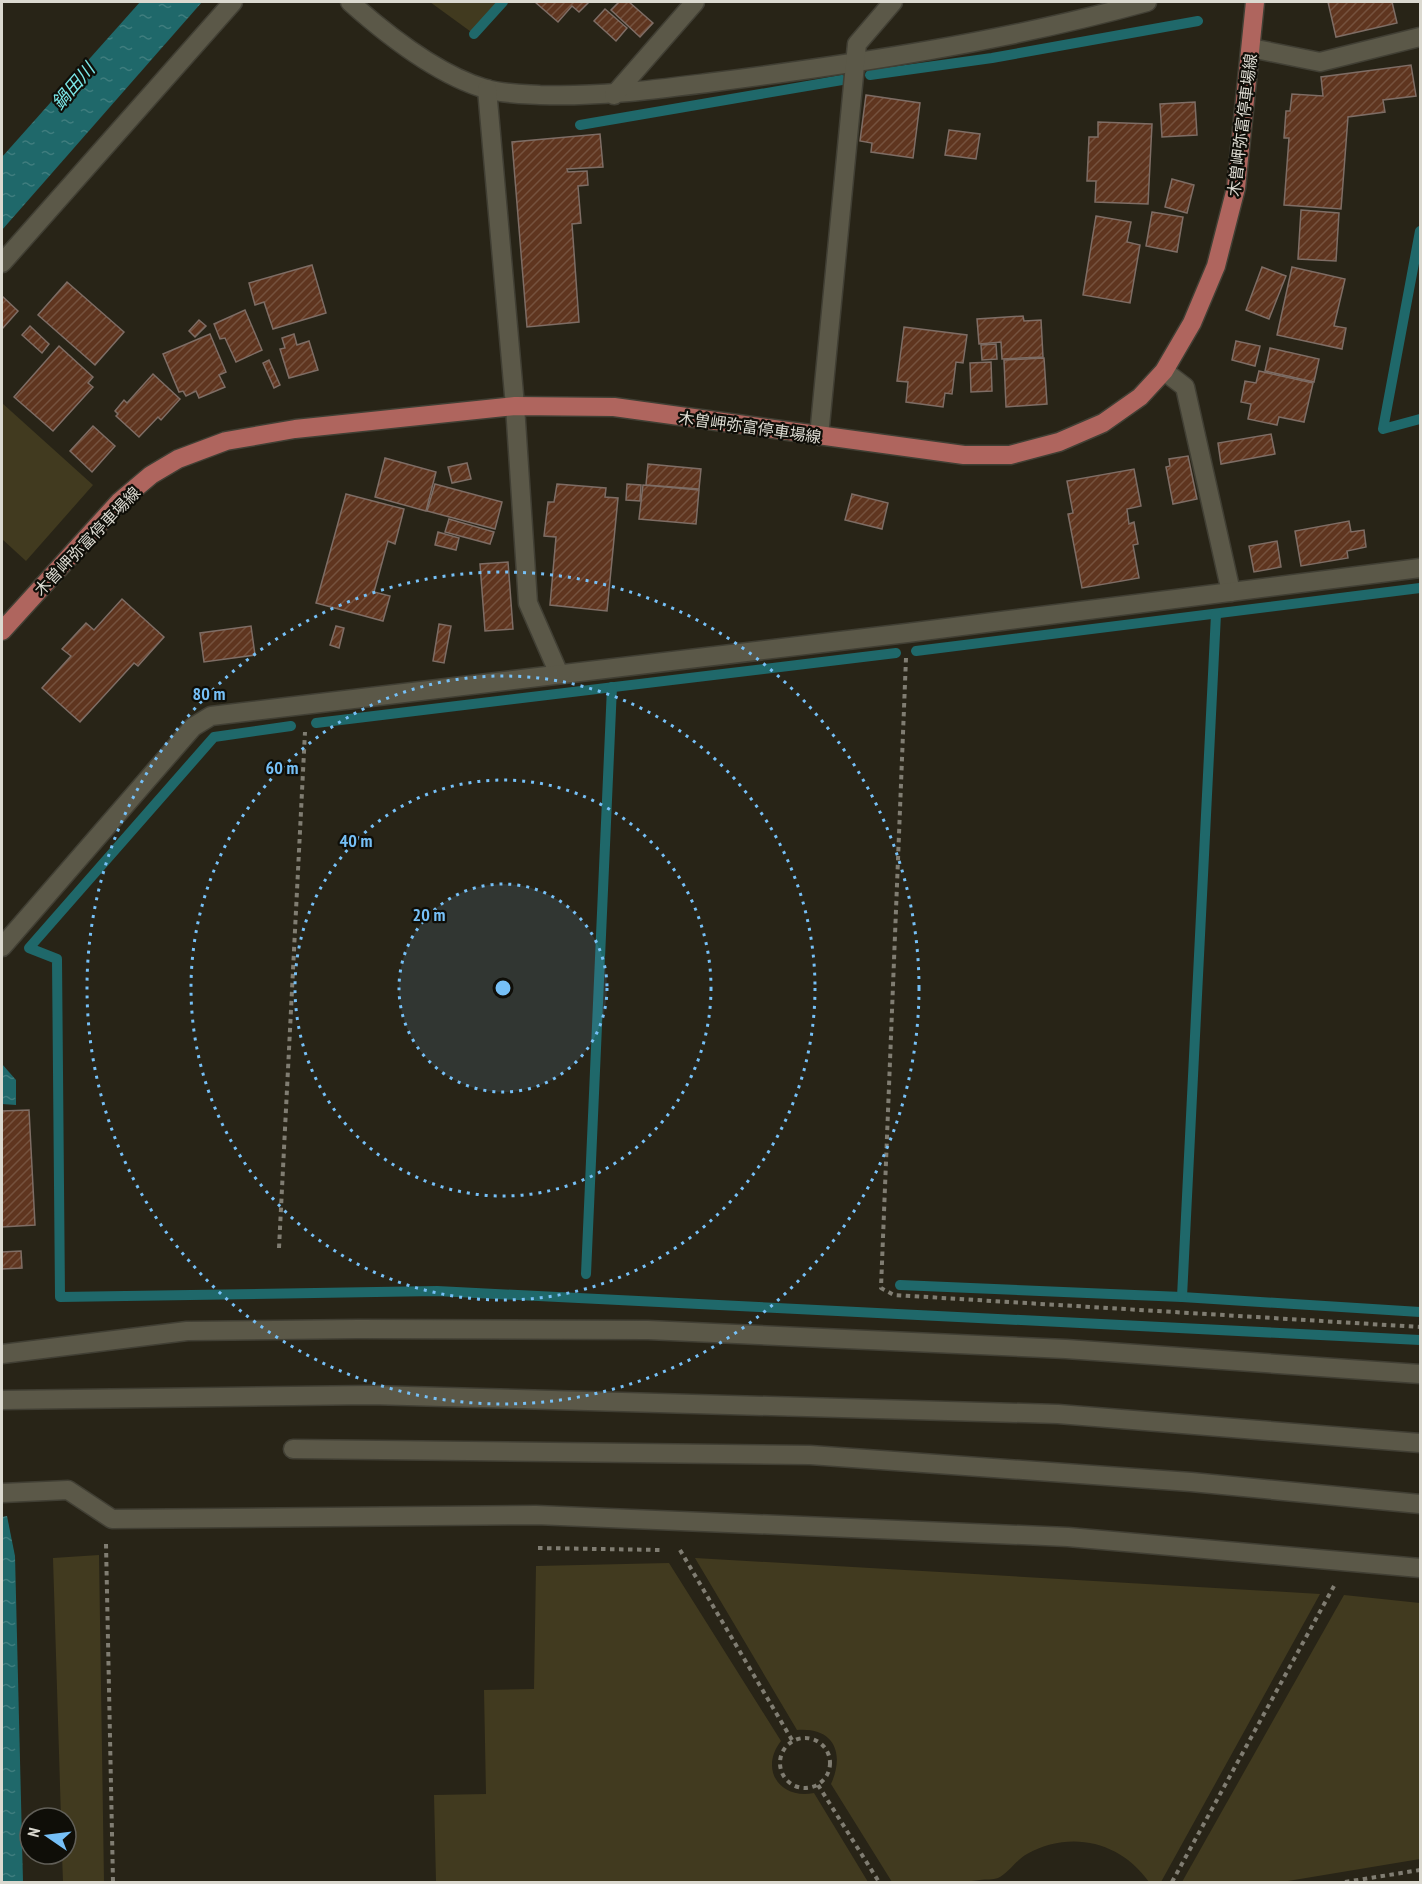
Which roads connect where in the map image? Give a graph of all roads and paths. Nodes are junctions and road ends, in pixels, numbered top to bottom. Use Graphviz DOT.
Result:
graph roads {
  1 [pos="233,2"];
  2 [pos="350,2"];
  3 [pos="695,2"];
  4 [pos="893,2"];
  5 [pos="1147,2"];
  6 [pos="1255,2"];
  7 [pos="1420,37"];
  8 [pos="1251,48"];
  9 [pos="855,64"];
  10 [pos="487,89"];
  11 [pos="614,94"];
  12 [pos="2,263"];
  13 [pos="1164,371"];
  14 [pos="515,406"];
  15 [pos="819,436"];
  16 [pos="1420,568"];
  17 [pos="1231,592"];
  18 [pos="2,631"];
  19 [pos="907,633"];
  20 [pos="559,674"];
  21 [pos="306,705"];
  22 [pos="9,926"];
  23 [pos="2,946"];
  24 [pos="279,1248"];
  25 [pos="1420,1327"];
  26 [pos="2,1354"];
  27 [pos="1420,1374"];
  28 [pos="2,1400"];
  29 [pos="1420,1443"];
  30 [pos="293,1449"];
  31 [pos="2,1493"];
  32 [pos="1420,1504"];
  33 [pos="105,1514"];
  34 [pos="538,1548"];
  35 [pos="668,1550"];
  36 [pos="691,1551"];
  37 [pos="1420,1568"];
  38 [pos="1323,1585"];
  39 [pos="792,1740"];
  40 [pos="818,1785"];
  41 [pos="1420,1870"];
  42 [pos="113,1882"];
  43 [pos="879,1882"];
  44 [pos="1172,1882"];
  45 [pos="1345,1882"];
  1 -- 12 [label="street"];
  2 -- 10 [label="street"];
  3 -- 11 [label="street"];
  4 -- 9 [label="street"];
  5 -- 9 [label="street"];
  6 -- 8 [label="main road, 木曽岬弥富停車場線"];
  7 -- 8 [label="street"];
  8 -- 13 [label="main road, 木曽岬弥富停車場線"];
  9 -- 11 [label="street"];
  9 -- 15 [label="street"];
  10 -- 11 [label="street"];
  10 -- 14 [label="street"];
  13 -- 15 [label="main road, 木曽岬弥富停車場線"];
  13 -- 17 [label="street"];
  14 -- 15 [label="main road, 木曽岬弥富停車場線"];
  14 -- 18 [label="main road, 木曽岬弥富停車場線"];
  14 -- 20 [label="street"];
  16 -- 17 [label="street"];
  17 -- 19 [label="street"];
  19 -- 20 [label="street"];
  19 -- 25 [label="path"];
  20 -- 21 [label="street"];
  21 -- 22 [label="street"];
  21 -- 24 [label="path"];
  22 -- 23 [label="street"];
  26 -- 27 [label="street"];
  28 -- 29 [label="street"];
  30 -- 32 [label="street"];
  31 -- 33 [label="street"];
  33 -- 37 [label="street"];
  33 -- 42 [label="path"];
  34 -- 35 [label="path"];
  36 -- 39 [label="path"];
  38 -- 44 [label="path"];
  39 -- 40 [label="path"];
  39 -- 40 [label="path"];
  40 -- 43 [label="path"];
  41 -- 45 [label="path"];
}
